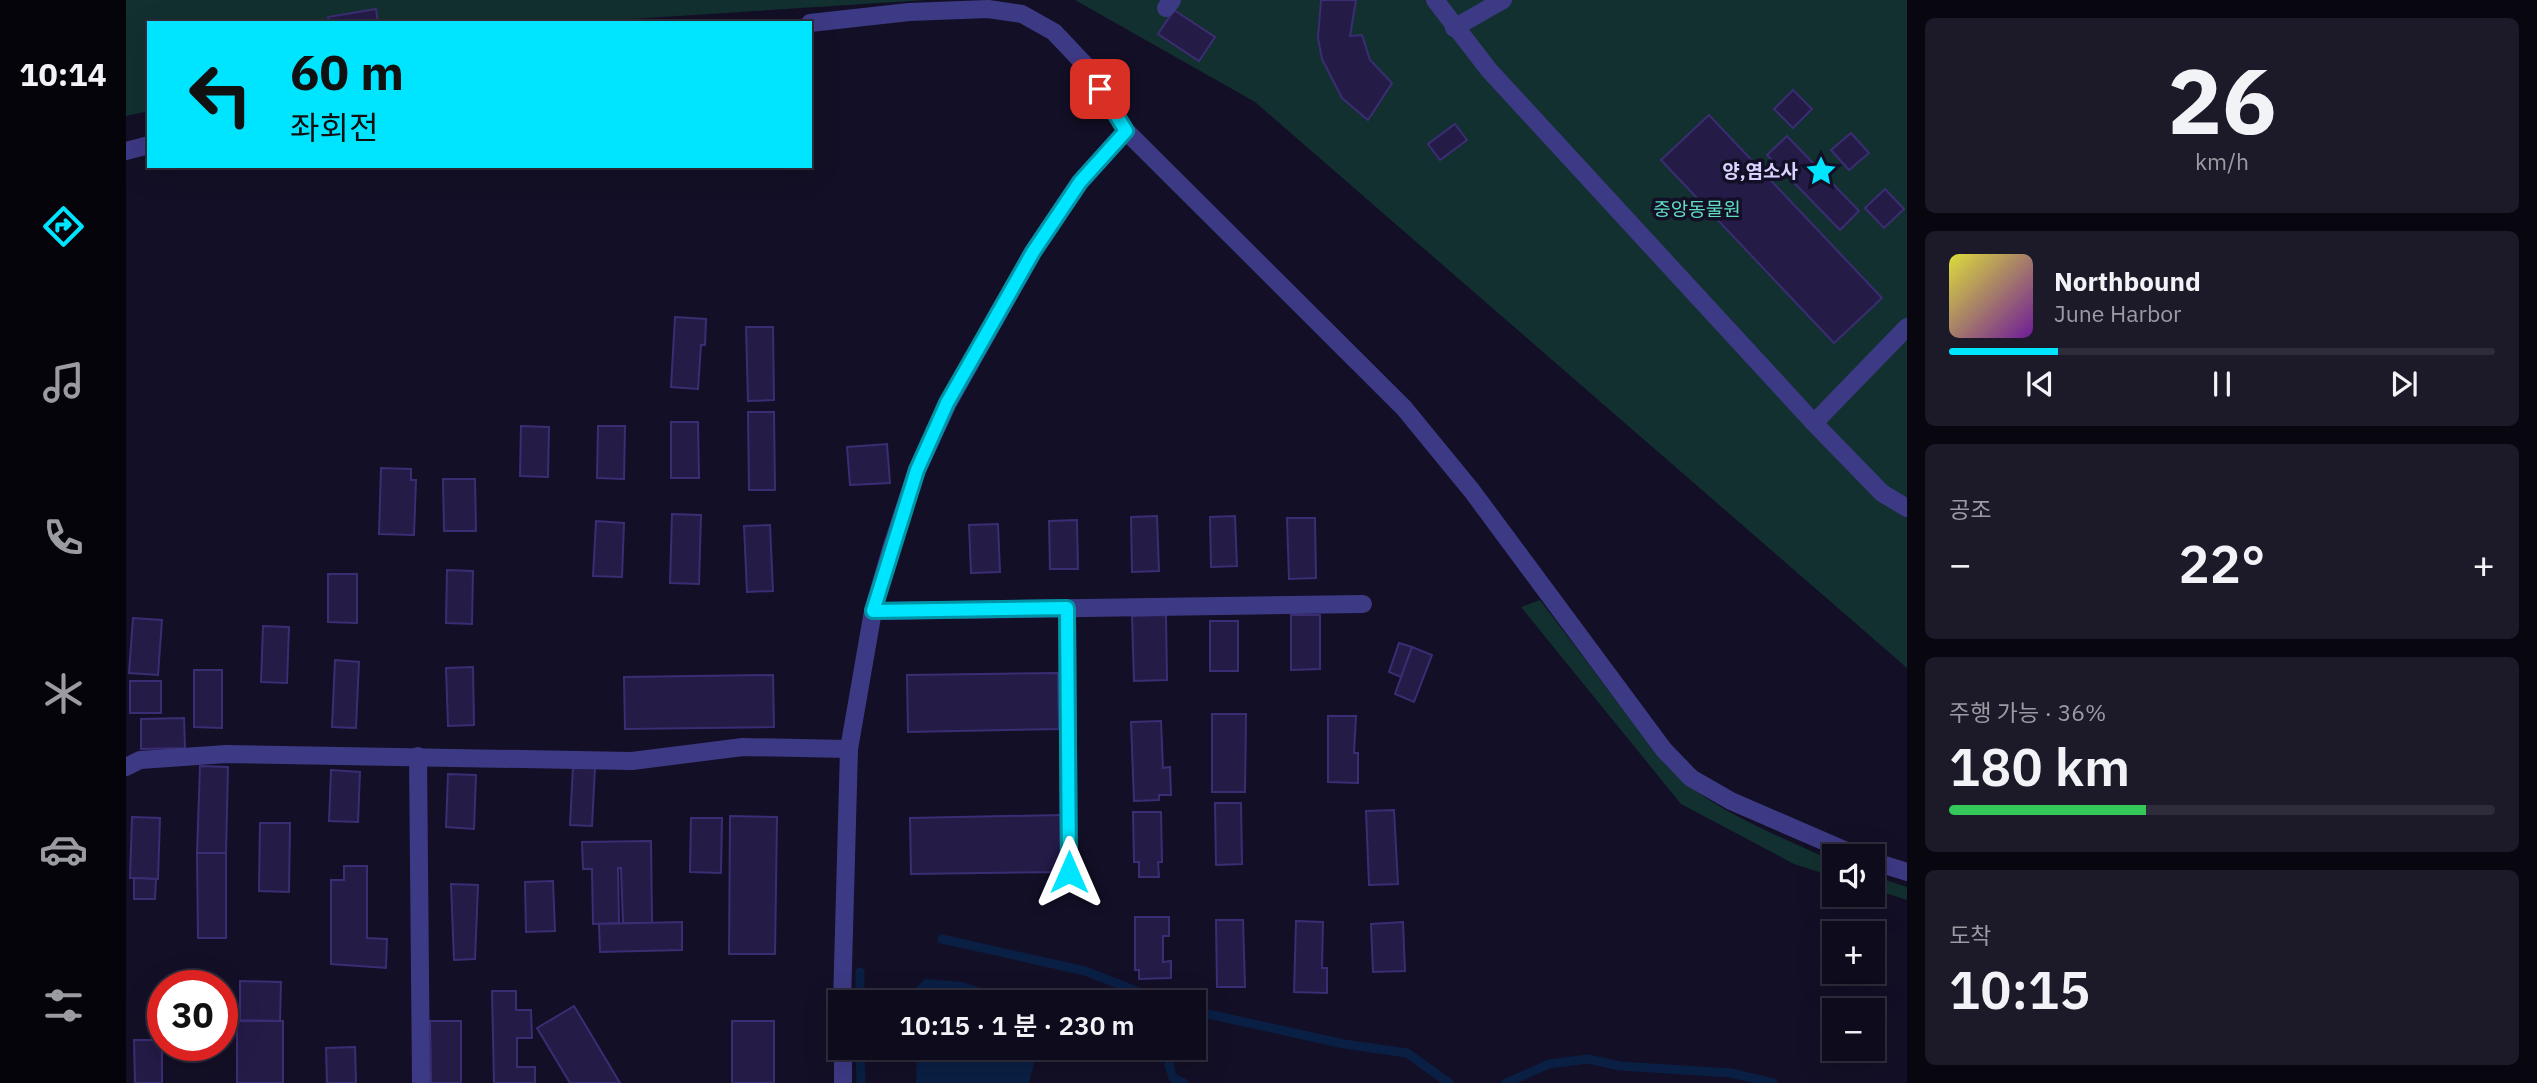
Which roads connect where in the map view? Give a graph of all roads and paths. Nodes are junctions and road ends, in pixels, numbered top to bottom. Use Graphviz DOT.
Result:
graph roads {
  1 [pos="1435,0"];
  2 [pos="1503,0"];
  3 [pos="812,23"];
  4 [pos="1454,28"];
  5 [pos="1126,131"];
  6 [pos="147,146"];
  7 [pos="126,151"];
  8 [pos="1907,327"];
  9 [pos="1814,423"];
  10 [pos="1907,508"];
  11 [pos="1363,604"];
  12 [pos="1067,608"];
  13 [pos="873,611"];
  14 [pos="849,750"];
  15 [pos="418,756"];
  16 [pos="126,767"];
  17 [pos="1830,844"];
  18 [pos="1885,865"];
  19 [pos="1069,872"];
  20 [pos="1907,872"];
  21 [pos="842,990"];
  22 [pos="842,1060"];
  23 [pos="421,1083"];
  24 [pos="843,1083"];
  1 -- 4 [label="street"];
  2 -- 4 [label="street"];
  3 -- 5 [label="street"];
  4 -- 9 [label="street"];
  5 -- 13 [label="street"];
  5 -- 17 [label="street"];
  6 -- 7 [label="street"];
  8 -- 9 [label="street"];
  9 -- 10 [label="street"];
  11 -- 12 [label="street"];
  12 -- 13 [label="street"];
  12 -- 19 [label="street"];
  13 -- 14 [label="street"];
  14 -- 15 [label="street"];
  14 -- 21 [label="street"];
  15 -- 16 [label="street"];
  15 -- 23 [label="street"];
  18 -- 20 [label="street"];
  22 -- 24 [label="street"];
}
